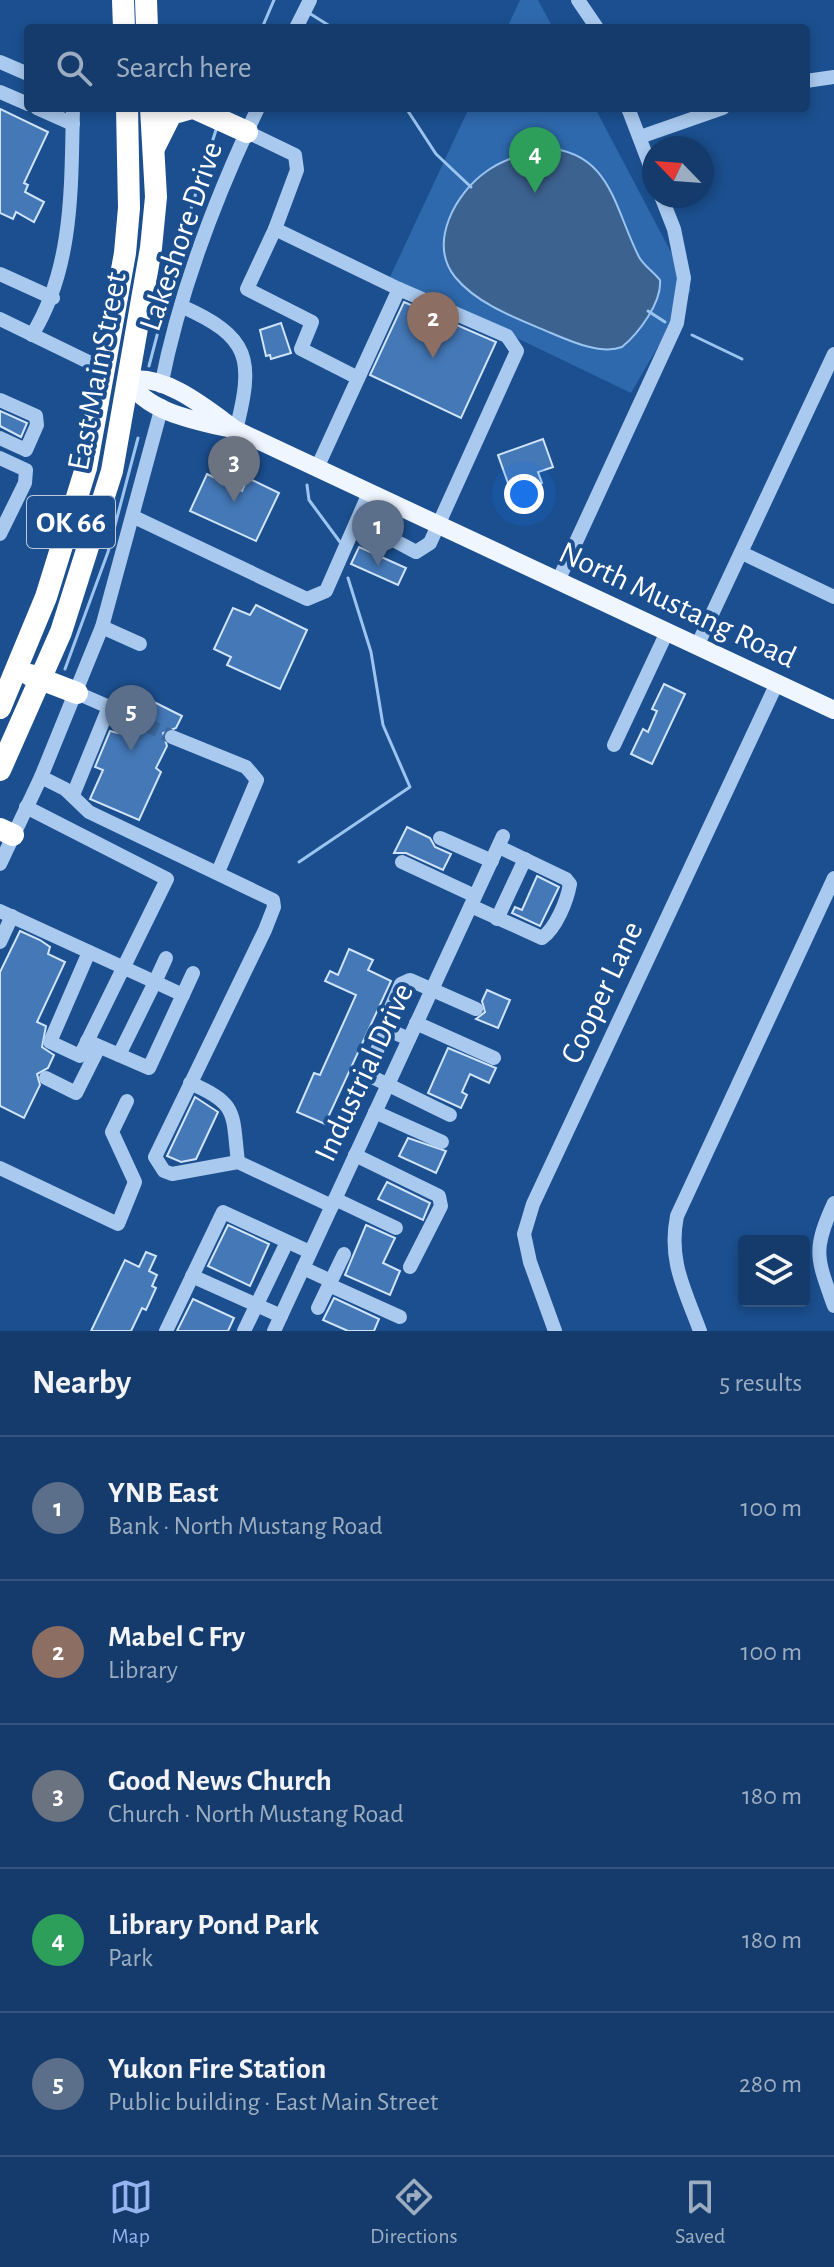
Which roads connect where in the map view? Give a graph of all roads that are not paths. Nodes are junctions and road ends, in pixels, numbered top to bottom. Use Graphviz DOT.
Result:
graph roads {
  1 [pos="123,0"];
  2 [pos="146,0"];
  3 [pos="310,0"];
  4 [pos="582,1"];
  5 [pos="124,24"];
  6 [pos="147,24"];
  7 [pos="298,24"];
  8 [pos="595,24"];
  9 [pos="0,62"];
  10 [pos="24,72"];
  11 [pos="834,77"];
  12 [pos="810,80"];
  13 [pos="0,92"];
  14 [pos="24,102"];
  15 [pos="46,112"];
  16 [pos="73,112"];
  17 [pos="127,112"];
  18 [pos="151,112"];
  19 [pos="178,112"];
  20 [pos="202,112"];
  21 [pos="256,112"];
  22 [pos="630,112"];
  23 [pos="712,112"];
  24 [pos="73,124"];
  25 [pos="247,132"];
  26 [pos="640,137"];
  27 [pos="642,143"];
  28 [pos="154,151"];
  29 [pos="666,208"];
  30 [pos="275,229"];
  31 [pos="0,274"];
  32 [pos="399,289"];
  33 [pos="53,298"];
  34 [pos="181,306"];
  35 [pos="0,319"];
  36 [pos="32,335"];
  37 [pos="834,354"];
  38 [pos="105,370"];
  39 [pos="358,378"];
  40 [pos="129,380"];
  41 [pos="161,386"];
  42 [pos="0,400"];
  43 [pos="162,406"];
  44 [pos="236,430"];
  45 [pos="0,438"];
  46 [pos="26,450"];
  47 [pos="0,458"];
  48 [pos="317,468"];
  49 [pos="26,470"];
  50 [pos="369,493"];
  51 [pos="134,517"];
  52 [pos="358,521"];
  53 [pos="437,524"];
  54 [pos="0,534"];
  55 [pos="742,553"];
  56 [pos="558,581"];
  57 [pos="834,597"];
  58 [pos="102,627"];
  59 [pos="667,632"];
  60 [pos="140,644"];
  61 [pos="697,646"];
  62 [pos="9,666"];
  63 [pos="42,680"];
  64 [pos="777,683"];
  65 [pos="77,693"];
  66 [pos="109,707"];
  67 [pos="0,708"];
  68 [pos="834,710"];
  69 [pos="126,715"];
  70 [pos="172,737"];
  71 [pos="614,745"];
  72 [pos="0,770"];
  73 [pos="41,777"];
  74 [pos="73,795"];
  75 [pos="26,807"];
  76 [pos="7,832"];
  77 [pos="440,838"];
  78 [pos="525,859"];
  79 [pos="492,861"];
  80 [pos="402,862"];
  81 [pos="0,864"];
  82 [pos="218,872"];
  83 [pos="834,878"];
  84 [pos="473,901"];
  85 [pos="6,914"];
  86 [pos="497,919"];
  87 [pos="0,942"];
  88 [pos="89,952"];
  89 [pos="166,958"];
  90 [pos="124,968"];
  91 [pos="193,973"];
  92 [pos="155,982"];
  93 [pos="432,989"];
  94 [pos="183,995"];
  95 [pos="476,1009"];
  96 [pos="389,1012"];
  97 [pos="416,1023"];
  98 [pos="409,1039"];
  99 [pos="93,1044"];
  100 [pos="119,1055"];
  101 [pos="494,1058"];
  102 [pos="46,1078"];
  103 [pos="190,1083"];
  104 [pos="387,1085"];
  105 [pos="127,1101"];
  106 [pos="375,1112"];
  107 [pos="450,1115"];
  108 [pos="442,1142"];
  109 [pos="355,1155"];
  110 [pos="238,1162"];
  111 [pos="0,1168"];
  112 [pos="333,1202"];
  113 [pos="834,1203"];
  114 [pos="396,1228"];
  115 [pos="287,1242"];
  116 [pos="310,1252"];
  117 [pos="344,1254"];
  118 [pos="410,1267"];
  119 [pos="303,1268"];
  120 [pos="192,1276"];
  121 [pos="330,1283"];
  122 [pos="257,1305"];
  123 [pos="834,1306"];
  124 [pos="318,1308"];
  125 [pos="281,1316"];
  126 [pos="400,1317"];
  127 [pos="166,1331"];
  128 [pos="244,1331"];
  129 [pos="274,1331"];
  130 [pos="555,1331"];
  131 [pos="700,1331"];
  1 -- 5 [label="highway"];
  2 -- 6 [label="highway"];
  3 -- 7 [label="street"];
  4 -- 8 [label="street"];
  9 -- 10 [label="street"];
  11 -- 12 [label="street"];
  13 -- 14 [label="street"];
  15 -- 24 [label="street"];
  16 -- 24 [label="street"];
  17 -- 38 [label="highway, East Main Street / OK 66"];
  18 -- 28 [label="highway, East Main Street / OK 66"];
  19 -- 28 [label="highway"];
  20 -- 25 [label="highway"];
  21 -- 25 [label="street, Lakeshore Drive"];
  22 -- 26 [label="street"];
  23 -- 26 [label="street"];
  24 -- 33 [label="street"];
  25 -- 30 [label="street"];
  25 -- 34 [label="street, Lakeshore Drive"];
  26 -- 27 [label="street"];
  28 -- 40 [label="highway, East Main Street / OK 66"];
  29 -- 56 [label="street"];
  30 -- 32 [label="street"];
  30 -- 39 [label="street"];
  31 -- 33 [label="street"];
  32 -- 39 [label="street"];
  32 -- 53 [label="street"];
  33 -- 36 [label="street"];
  34 -- 41 [label="street, Lakeshore Drive"];
  34 -- 44 [label="street"];
  35 -- 36 [label="street"];
  36 -- 38 [label="street"];
  37 -- 55 [label="street"];
  38 -- 40 [label="highway"];
  38 -- 62 [label="highway, East Main Street / OK 66"];
  39 -- 48 [label="street"];
  40 -- 41 [label="main road, North Mustang Road"];
  40 -- 43 [label="main road, North Mustang Road"];
  40 -- 63 [label="highway, East Main Street / OK 66"];
  41 -- 44 [label="main road, North Mustang Road"];
  42 -- 46 [label="street"];
  43 -- 44 [label="main road, North Mustang Road"];
  43 -- 51 [label="street"];
  44 -- 48 [label="main road, North Mustang Road"];
  45 -- 46 [label="street"];
  46 -- 49 [label="street"];
  47 -- 49 [label="street"];
  48 -- 50 [label="main road, North Mustang Road"];
  49 -- 54 [label="street"];
  50 -- 52 [label="street"];
  50 -- 53 [label="main road, North Mustang Road"];
  51 -- 52 [label="street"];
  51 -- 58 [label="street"];
  52 -- 53 [label="street"];
  53 -- 56 [label="main road, North Mustang Road"];
  55 -- 57 [label="street"];
  55 -- 61 [label="street"];
  56 -- 59 [label="main road, North Mustang Road"];
  58 -- 60 [label="street"];
  58 -- 65 [label="street"];
  59 -- 61 [label="main road, North Mustang Road"];
  59 -- 71 [label="street"];
  61 -- 64 [label="main road, North Mustang Road"];
  62 -- 63 [label="highway"];
  62 -- 67 [label="highway, East Main Street / OK 66"];
  63 -- 65 [label="highway"];
  63 -- 72 [label="highway, East Main Street / OK 66"];
  64 -- 68 [label="main road, North Mustang Road"];
  64 -- 130 [label="street, Cooper Lane"];
  65 -- 66 [label="street"];
  65 -- 73 [label="street"];
  66 -- 69 [label="street"];
  66 -- 74 [label="street"];
  70 -- 82 [label="street"];
  73 -- 74 [label="street"];
  73 -- 75 [label="street"];
  74 -- 82 [label="street"];
  75 -- 76 [label="street"];
  75 -- 90 [label="street"];
  76 -- 81 [label="street"];
  77 -- 79 [label="street"];
  78 -- 79 [label="street, Industrial Drive"];
  78 -- 86 [label="street"];
  78 -- 86 [label="street"];
  79 -- 84 [label="street, Industrial Drive"];
  80 -- 84 [label="street"];
  82 -- 103 [label="street"];
  83 -- 131 [label="street"];
  84 -- 86 [label="street"];
  84 -- 93 [label="street, Industrial Drive"];
  85 -- 87 [label="street"];
  85 -- 88 [label="street"];
  88 -- 90 [label="street"];
  88 -- 99 [label="street"];
  89 -- 92 [label="street"];
  90 -- 92 [label="street"];
  90 -- 99 [label="street"];
  91 -- 94 [label="street"];
  92 -- 94 [label="street"];
  92 -- 100 [label="street"];
  93 -- 95 [label="street"];
  93 -- 96 [label="street"];
  93 -- 97 [label="street, Industrial Drive"];
  94 -- 100 [label="street"];
  97 -- 98 [label="street, Industrial Drive"];
  97 -- 101 [label="street"];
  98 -- 104 [label="street, Industrial Drive"];
  98 -- 104 [label="street"];
  99 -- 100 [label="street"];
  99 -- 102 [label="street"];
  103 -- 110 [label="street"];
  103 -- 110 [label="street"];
  104 -- 106 [label="street, Industrial Drive"];
  104 -- 107 [label="street"];
  105 -- 111 [label="street"];
  106 -- 108 [label="street"];
  106 -- 109 [label="street, Industrial Drive"];
  109 -- 112 [label="street, Industrial Drive"];
  109 -- 118 [label="street"];
  110 -- 112 [label="street"];
  112 -- 114 [label="street"];
  112 -- 116 [label="street, Industrial Drive"];
  113 -- 123 [label="street"];
  115 -- 116 [label="street"];
  115 -- 120 [label="street"];
  115 -- 122 [label="street"];
  116 -- 119 [label="street, Industrial Drive"];
  117 -- 121 [label="street"];
  119 -- 121 [label="street"];
  119 -- 125 [label="street, Industrial Drive"];
  120 -- 122 [label="street"];
  120 -- 127 [label="street"];
  121 -- 124 [label="street"];
  121 -- 126 [label="street"];
  122 -- 125 [label="street"];
  122 -- 128 [label="street"];
  125 -- 129 [label="street, Industrial Drive"];
}
